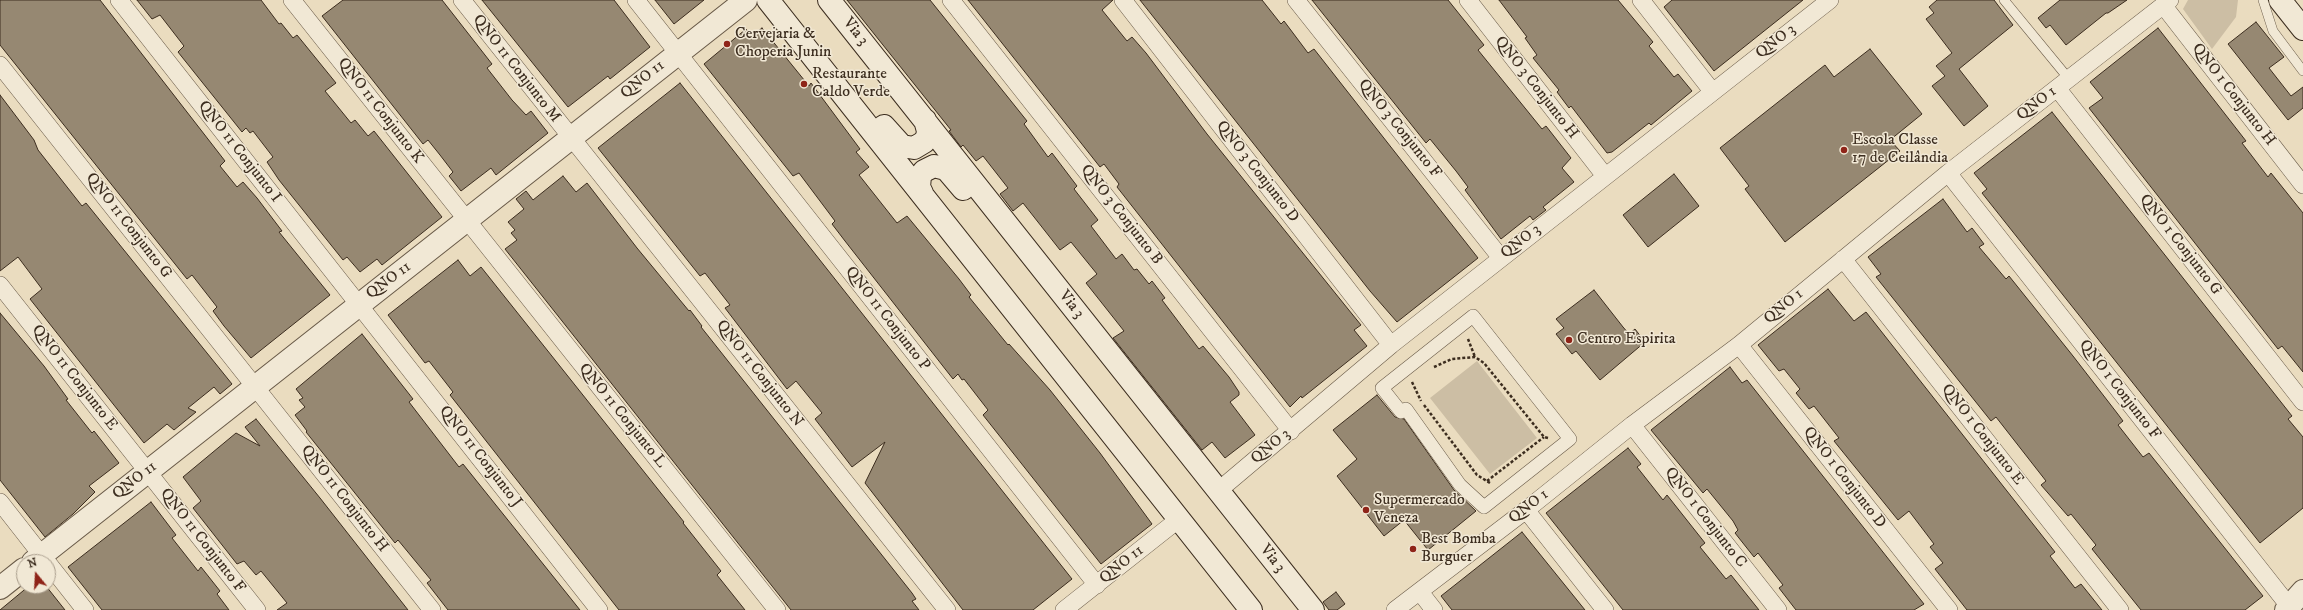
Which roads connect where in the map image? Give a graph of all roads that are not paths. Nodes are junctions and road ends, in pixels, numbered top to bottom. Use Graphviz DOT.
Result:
graph roads {
  1 [pos="119,0"];
  2 [pos="292,0"];
  3 [pos="462,0"];
  4 [pos="636,0"];
  5 [pos="746,0"];
  6 [pos="768,0"];
  7 [pos="829,0"];
  8 [pos="951,0"];
  9 [pos="1123,0"];
  10 [pos="1296,0"];
  11 [pos="1468,0"];
  12 [pos="1641,0"];
  13 [pos="2004,0"];
  14 [pos="2263,0"];
  15 [pos="2280,0"];
  16 [pos="1819,3"];
  17 [pos="2167,3"];
  18 [pos="790,27"];
  19 [pos="2303,29"];
  20 [pos="678,52"];
  21 [pos="0,65"];
  22 [pos="2301,66"];
  23 [pos="2063,83"];
  24 [pos="1712,91"];
  25 [pos="925,120"];
  26 [pos="571,138"];
  27 [pos="1948,173"];
  28 [pos="1606,176"];
  29 [pos="2303,185"];
  30 [pos="922,193"];
  31 [pos="467,221"];
  32 [pos="1501,258"];
  33 [pos="1843,259"];
  34 [pos="0,285"];
  35 [pos="360,304"];
  36 [pos="1071,306"];
  37 [pos="1391,345"];
  38 [pos="1739,345"];
  39 [pos="255,387"];
  40 [pos="2303,402"];
  41 [pos="1632,425"];
  42 [pos="1291,431"];
  43 [pos="147,472"];
  44 [pos="1218,491"];
  45 [pos="1502,493"];
  46 [pos="0,502"];
  47 [pos="1526,510"];
  48 [pos="1179,519"];
  49 [pos="38,554"];
  50 [pos="49,554"];
  51 [pos="16,575"];
  52 [pos="56,576"];
  53 [pos="1096,585"];
  54 [pos="0,588"];
  55 [pos="1420,592"];
  56 [pos="2293,602"];
  57 [pos="85,610"];
  58 [pos="257,610"];
  59 [pos="432,610"];
  60 [pos="599,610"];
  61 [pos="777,610"];
  62 [pos="946,610"];
  63 [pos="1064,610"];
  64 [pos="1251,610"];
  65 [pos="1312,610"];
  66 [pos="1395,610"];
  67 [pos="1434,610"];
  68 [pos="1605,610"];
  69 [pos="1778,610"];
  70 [pos="1949,610"];
  71 [pos="2120,610"];
  1 -- 35 [label="street, QNO 11 Conjunto I"];
  2 -- 31 [label="street, QNO 11 Conjunto K"];
  3 -- 26 [label="street, QNO 11 Conjunto M"];
  4 -- 20 [label="street, QNO 11 Conjunto P"];
  5 -- 20 [label="main road, QNO 11"];
  6 -- 18 [label="main road"];
  7 -- 25 [label="main road, Via 3"];
  8 -- 42 [label="street, QNO 3 Conjunto B"];
  9 -- 37 [label="street, QNO 3 Conjunto D"];
  10 -- 32 [label="street, QNO 3 Conjunto F"];
  11 -- 28 [label="street, QNO 3 Conjunto H"];
  12 -- 24 [label="street"];
  13 -- 23 [label="lane"];
  14 -- 22 [label="lane"];
  15 -- 19 [label="main road"];
  16 -- 24 [label="street, QNO 3"];
  17 -- 23 [label="street, QNO 1"];
  17 -- 29 [label="street, QNO 1 Conjunto H"];
  18 -- 25 [label="main road"];
  18 -- 30 [label="main road"];
  20 -- 26 [label="main road, QNO 11"];
  20 -- 53 [label="street, QNO 11 Conjunto P"];
  21 -- 39 [label="street, QNO 11 Conjunto G"];
  23 -- 27 [label="street, QNO 1"];
  23 -- 40 [label="street, QNO 1 Conjunto G"];
  24 -- 28 [label="street, QNO 3"];
  25 -- 36 [label="main road, Via 3"];
  26 -- 31 [label="main road, QNO 11"];
  26 -- 62 [label="street, QNO 11 Conjunto N"];
  27 -- 33 [label="street, QNO 1"];
  27 -- 56 [label="street, QNO 1 Conjunto F"];
  28 -- 32 [label="street, QNO 3"];
  30 -- 36 [label="main road"];
  30 -- 48 [label="main road"];
  31 -- 35 [label="main road, QNO 11"];
  31 -- 61 [label="street, QNO 11 Conjunto L"];
  32 -- 37 [label="street, QNO 3"];
  33 -- 38 [label="street, QNO 1"];
  33 -- 71 [label="street, QNO 1 Conjunto E"];
  34 -- 43 [label="street, QNO 11 Conjunto E"];
  35 -- 39 [label="main road, QNO 11"];
  35 -- 60 [label="street, QNO 11 Conjunto J"];
  36 -- 44 [label="main road, Via 3"];
  37 -- 42 [label="street, QNO 3"];
  38 -- 41 [label="street, QNO 1"];
  38 -- 70 [label="street, QNO 1 Conjunto D"];
  39 -- 43 [label="main road, QNO 11"];
  39 -- 59 [label="street, QNO 11 Conjunto H"];
  41 -- 47 [label="street, QNO 1"];
  41 -- 69 [label="street, QNO 1 Conjunto C"];
  42 -- 44 [label="street, QNO 3"];
  43 -- 50 [label="main road, QNO 11"];
  43 -- 58 [label="street, QNO 11 Conjunto F"];
  44 -- 65 [label="main road, Via 3"];
  45 -- 45 [label="street"];
  46 -- 49 [label="street"];
  47 -- 55 [label="street, QNO 1"];
  47 -- 68 [label="street"];
  48 -- 53 [label="street, QNO 11"];
  48 -- 64 [label="main road"];
  51 -- 54 [label="main road"];
  52 -- 57 [label="street"];
  53 -- 63 [label="street, QNO 11"];
  55 -- 66 [label="street, QNO 1"];
  55 -- 67 [label="street"];
}
